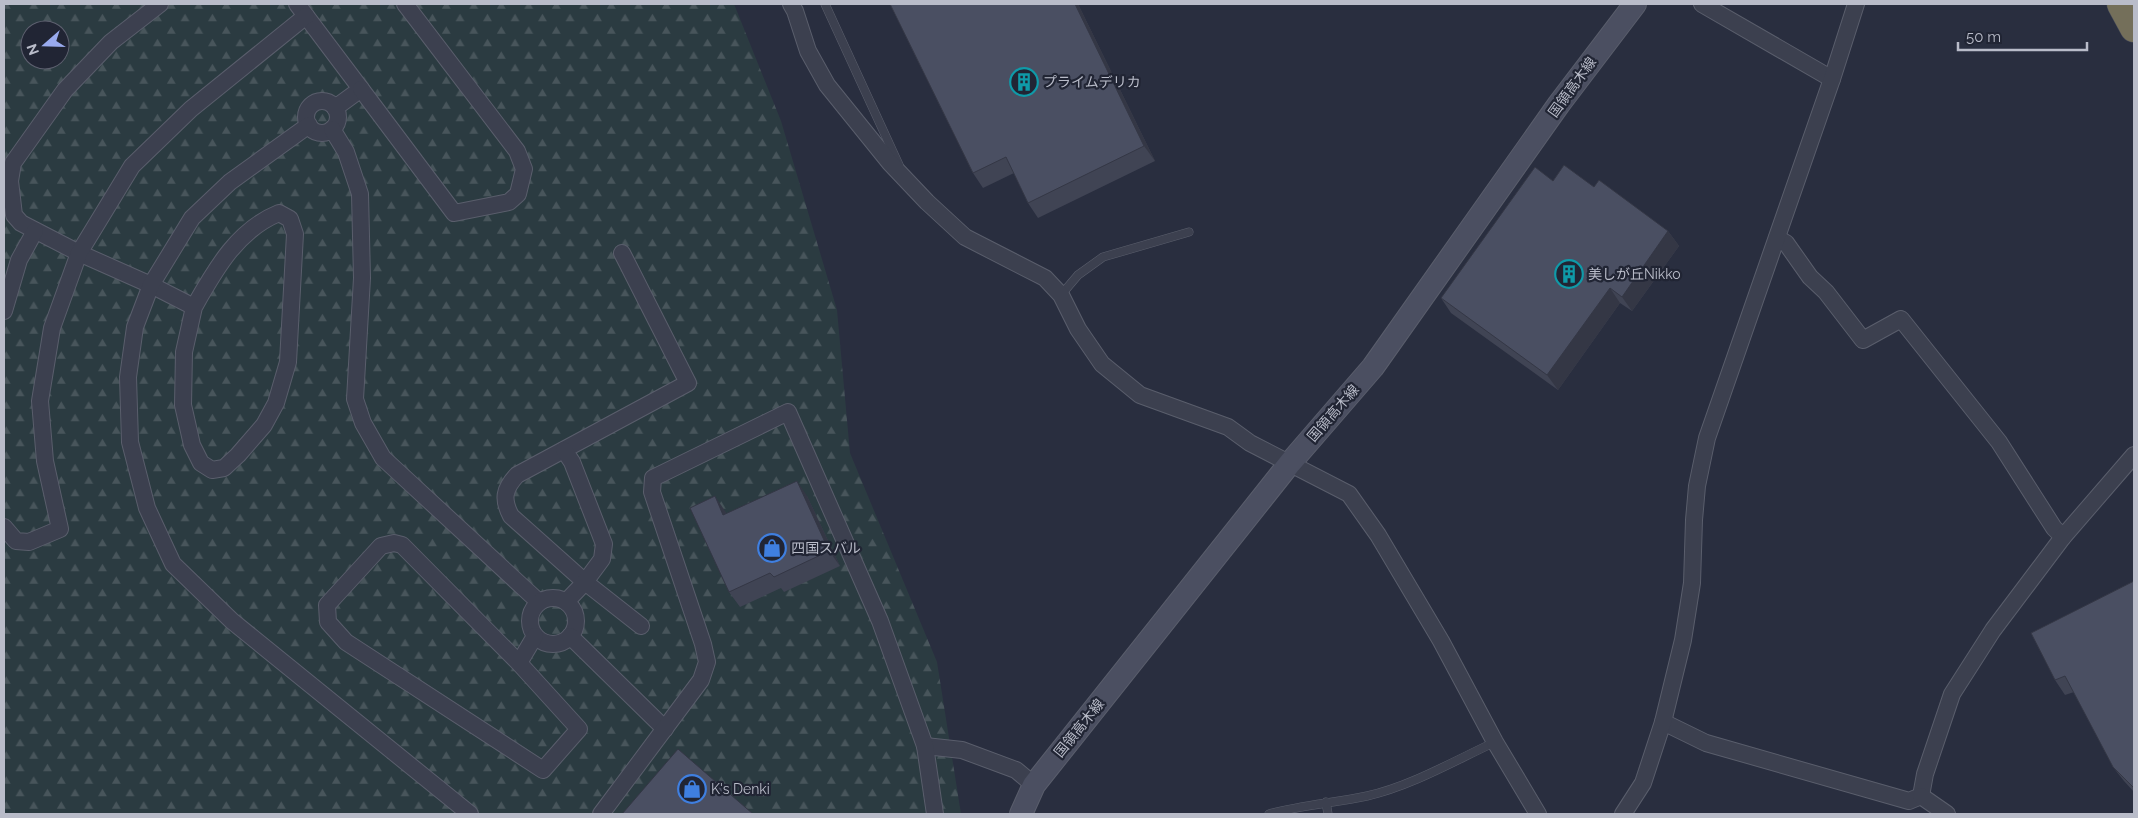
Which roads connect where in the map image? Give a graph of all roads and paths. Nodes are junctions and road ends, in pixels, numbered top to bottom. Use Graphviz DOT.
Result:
graph roads {
  1 [pos="160,4"];
  2 [pos="405,4"];
  3 [pos="791,4"];
  4 [pos="825,4"];
  5 [pos="1635,4"];
  6 [pos="1702,4"];
  7 [pos="1856,4"];
  8 [pos="2121,4"];
  9 [pos="301,10"];
  10 [pos="2134,28"];
  11 [pos="1832,79"];
  12 [pos="361,89"];
  13 [pos="335,108"];
  14 [pos="309,125"];
  15 [pos="332,129"];
  16 [pos="906,180"];
  17 [pos="35,231"];
  18 [pos="1189,232"];
  19 [pos="1777,238"];
  20 [pos="80,253"];
  21 [pos="622,253"];
  22 [pos="151,285"];
  23 [pos="1061,295"];
  24 [pos="194,307"];
  25 [pos="4,311"];
  26 [pos="564,450"];
  27 [pos="2134,455"];
  28 [pos="1290,464"];
  29 [pos="4,526"];
  30 [pos="2064,537"];
  31 [pos="586,582"];
  32 [pos="539,602"];
  33 [pos="566,602"];
  34 [pos="641,626"];
  35 [pos="535,636"];
  36 [pos="570,636"];
  37 [pos="519,663"];
  38 [pos="1663,722"];
  39 [pos="665,729"];
  40 [pos="1495,742"];
  41 [pos="925,746"];
  42 [pos="1034,785"];
  43 [pos="1921,796"];
  44 [pos="1326,802"];
  45 [pos="470,814"];
  46 [pos="601,814"];
  47 [pos="935,814"];
  48 [pos="1022,814"];
  49 [pos="1268,814"];
  50 [pos="1328,814"];
  51 [pos="1538,814"];
  52 [pos="1623,814"];
  53 [pos="1947,814"];
  1 -- 17 [label="street"];
  2 -- 12 [label="street"];
  3 -- 16 [label="street"];
  4 -- 16 [label="lane"];
  5 -- 28 [label="main road, 国領高木線"];
  6 -- 11 [label="street"];
  7 -- 11 [label="street"];
  8 -- 10 [label="highway"];
  9 -- 12 [label="street"];
  9 -- 20 [label="street"];
  11 -- 19 [label="street"];
  12 -- 13 [label="street"];
  13 -- 14 [label="street"];
  13 -- 15 [label="street"];
  14 -- 15 [label="street"];
  14 -- 22 [label="street"];
  15 -- 32 [label="street"];
  16 -- 23 [label="street"];
  17 -- 20 [label="street"];
  17 -- 25 [label="street"];
  18 -- 23 [label="lane"];
  19 -- 30 [label="street"];
  19 -- 38 [label="street"];
  20 -- 22 [label="street"];
  20 -- 29 [label="street"];
  21 -- 26 [label="street"];
  22 -- 24 [label="street"];
  22 -- 45 [label="street"];
  23 -- 28 [label="street"];
  24 -- 24 [label="street"];
  26 -- 31 [label="street"];
  26 -- 31 [label="street"];
  27 -- 30 [label="street"];
  28 -- 40 [label="street"];
  28 -- 42 [label="main road, 国領高木線"];
  30 -- 43 [label="street"];
  31 -- 33 [label="street"];
  31 -- 34 [label="street"];
  32 -- 33 [label="street"];
  32 -- 35 [label="street"];
  33 -- 36 [label="street"];
  35 -- 36 [label="street"];
  35 -- 37 [label="street"];
  36 -- 39 [label="street"];
  37 -- 37 [label="street"];
  38 -- 43 [label="street"];
  38 -- 52 [label="street"];
  39 -- 41 [label="street"];
  39 -- 46 [label="street"];
  40 -- 44 [label="lane"];
  40 -- 51 [label="street"];
  41 -- 42 [label="street"];
  41 -- 47 [label="street"];
  42 -- 48 [label="main road, 国領高木線"];
  43 -- 53 [label="street"];
  44 -- 49 [label="lane"];
  44 -- 50 [label="lane"];
}
